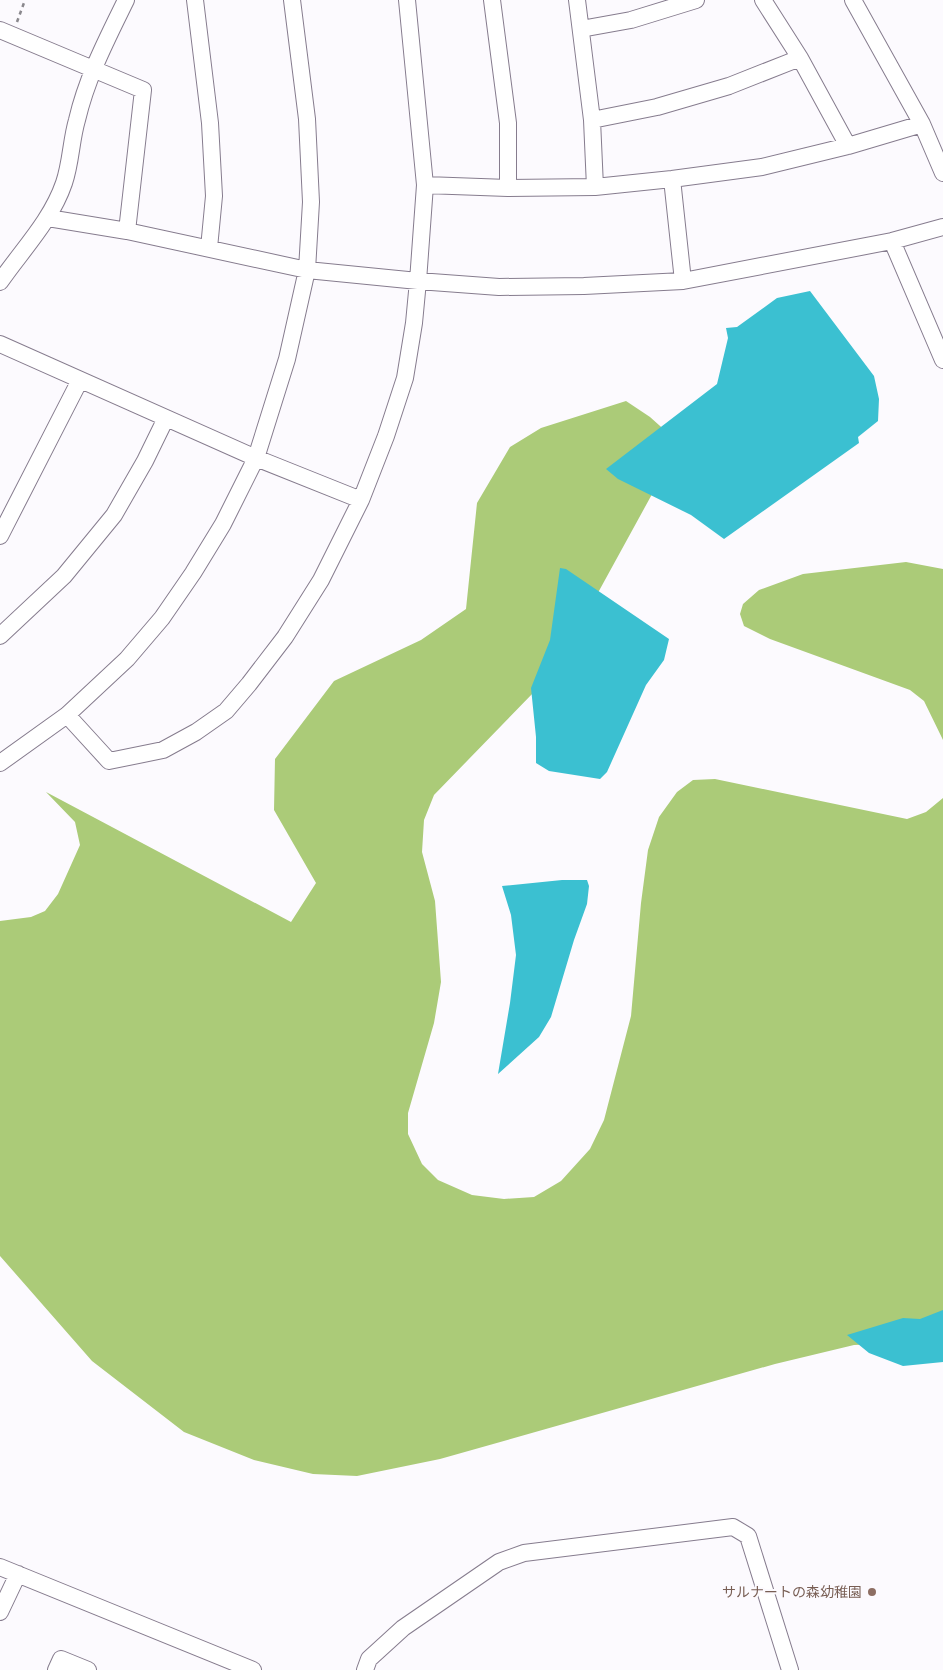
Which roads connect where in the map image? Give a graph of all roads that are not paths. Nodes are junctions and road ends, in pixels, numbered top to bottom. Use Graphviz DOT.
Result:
graph roads {
  1 [pos="126,0"];
  2 [pos="195,0"];
  3 [pos="292,0"];
  4 [pos="407,0"];
  5 [pos="492,0"];
  6 [pos="577,0"];
  7 [pos="696,0"];
  8 [pos="763,0"];
  9 [pos="853,0"];
  10 [pos="581,29"];
  11 [pos="6,33"];
  12 [pos="800,58"];
  13 [pos="93,69"];
  14 [pos="592,120"];
  15 [pos="922,124"];
  16 [pos="848,146"];
  17 [pos="943,173"];
  18 [pos="672,179"];
  19 [pos="425,185"];
  20 [pos="595,186"];
  21 [pos="508,188"];
  22 [pos="48,218"];
  23 [pos="943,227"];
  24 [pos="127,231"];
  25 [pos="892,241"];
  26 [pos="209,248"];
  27 [pos="307,270"];
  28 [pos="418,281"];
  29 [pos="683,281"];
  30 [pos="0,282"];
  31 [pos="938,333"];
  32 [pos="0,344"];
  33 [pos="943,360"];
  34 [pos="80,380"];
  35 [pos="166,418"];
  36 [pos="256,458"];
  37 [pos="361,500"];
  38 [pos="0,536"];
  39 [pos="0,636"];
  40 [pos="68,715"];
  41 [pos="0,763"];
  42 [pos="0,1567"];
  43 [pos="18,1574"];
  44 [pos="0,1612"];
  45 [pos="56,1670"];
  46 [pos="88,1670"];
  47 [pos="253,1670"];
  48 [pos="365,1670"];
  49 [pos="790,1670"];
  1 -- 13 [label="street"];
  2 -- 26 [label="street"];
  3 -- 27 [label="street"];
  4 -- 19 [label="street"];
  5 -- 21 [label="street"];
  6 -- 10 [label="street"];
  7 -- 10 [label="street"];
  8 -- 12 [label="street"];
  9 -- 15 [label="street"];
  10 -- 14 [label="street"];
  11 -- 13 [label="street"];
  12 -- 14 [label="street"];
  12 -- 16 [label="street"];
  13 -- 22 [label="street"];
  13 -- 24 [label="street"];
  14 -- 20 [label="street"];
  15 -- 16 [label="street"];
  15 -- 17 [label="street"];
  16 -- 18 [label="street"];
  18 -- 20 [label="street"];
  18 -- 29 [label="street"];
  19 -- 21 [label="street"];
  19 -- 28 [label="street"];
  20 -- 21 [label="street"];
  22 -- 24 [label="street"];
  22 -- 30 [label="street"];
  23 -- 25 [label="street"];
  24 -- 26 [label="street"];
  25 -- 29 [label="street"];
  25 -- 31 [label="street"];
  26 -- 27 [label="street"];
  27 -- 28 [label="street"];
  27 -- 36 [label="street"];
  28 -- 29 [label="street"];
  28 -- 37 [label="street"];
  31 -- 33 [label="street"];
  32 -- 34 [label="street"];
  34 -- 35 [label="street"];
  34 -- 38 [label="street"];
  35 -- 36 [label="street"];
  35 -- 39 [label="street"];
  36 -- 37 [label="street"];
  36 -- 40 [label="street"];
  37 -- 40 [label="street"];
  40 -- 41 [label="street"];
  42 -- 43 [label="street"];
  43 -- 44 [label="street"];
  43 -- 47 [label="street"];
  45 -- 46 [label="street"];
  48 -- 49 [label="street"];
}
